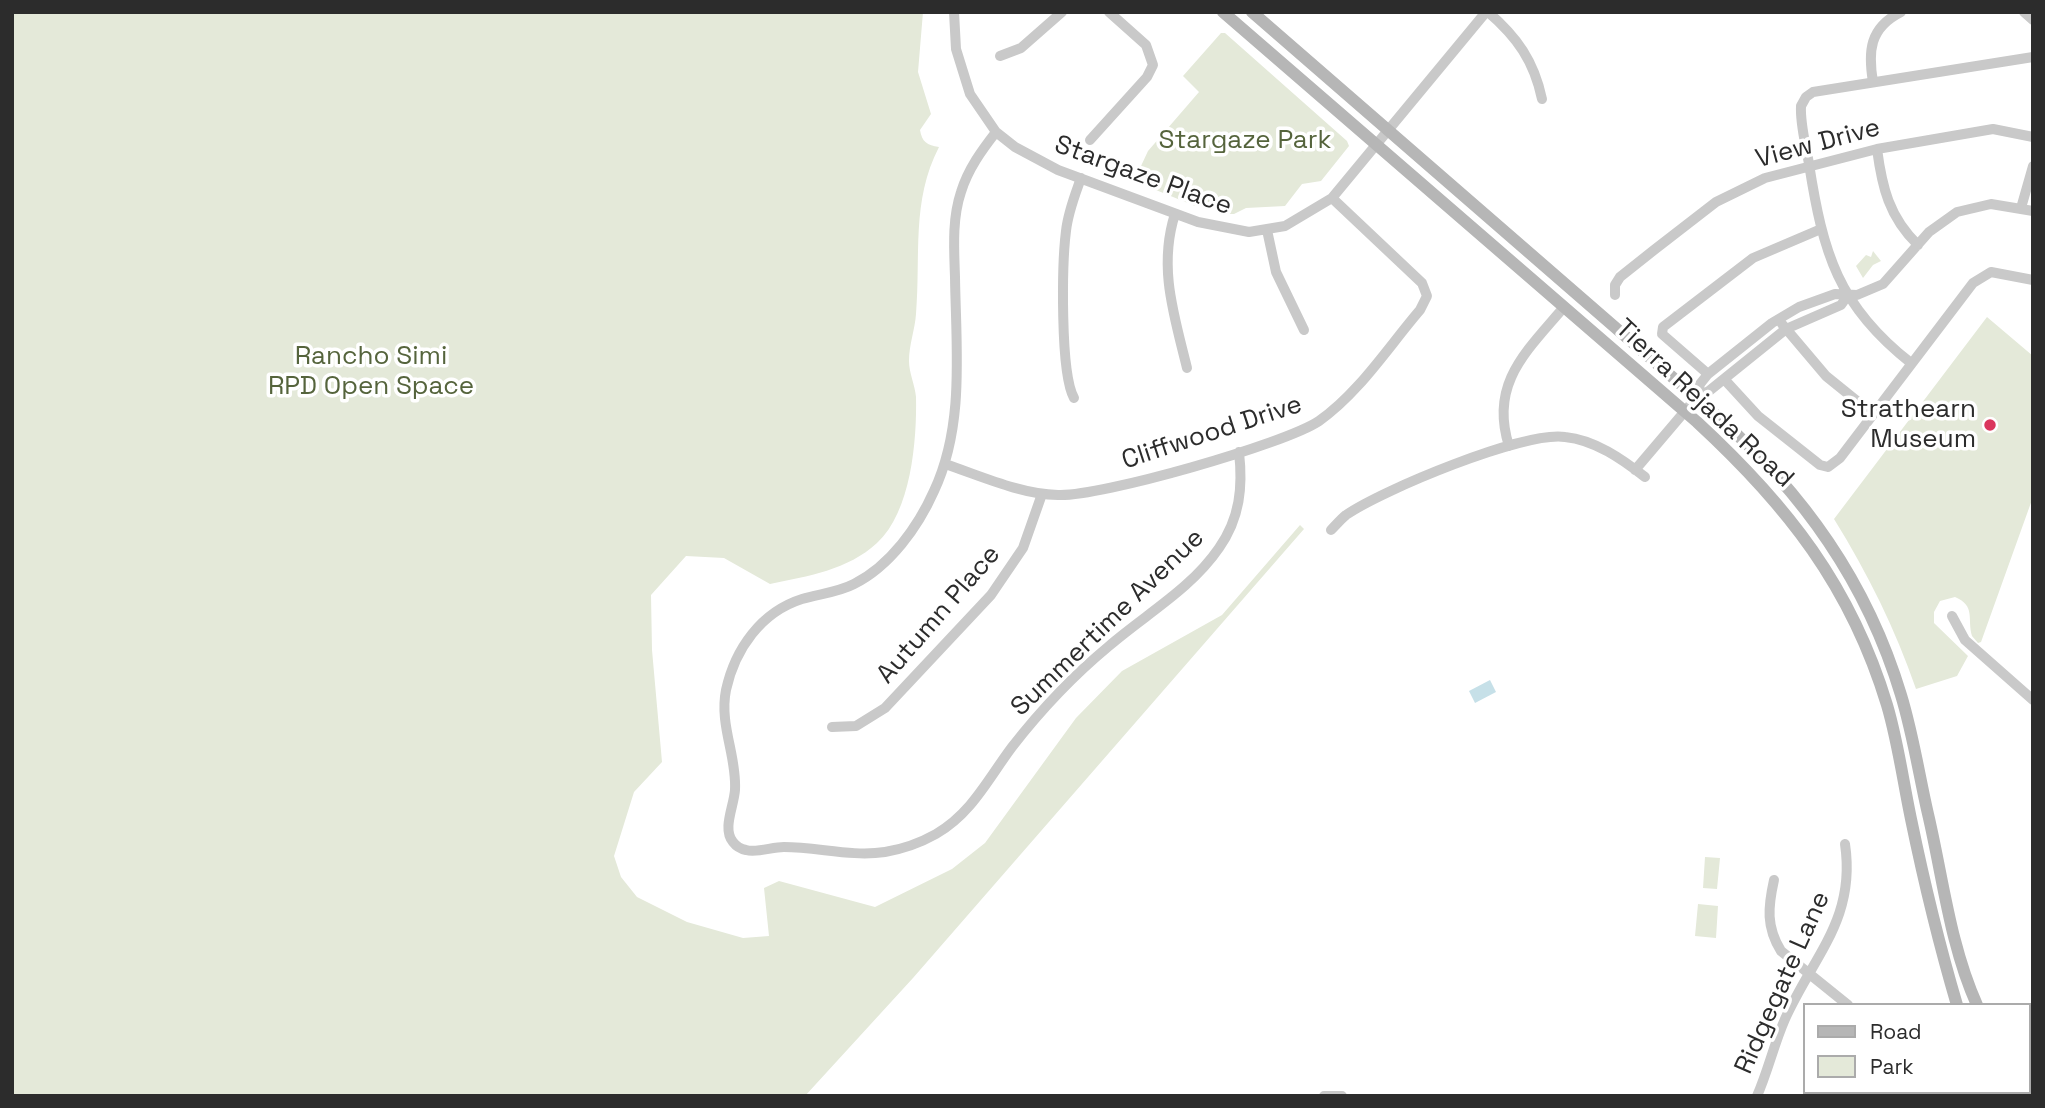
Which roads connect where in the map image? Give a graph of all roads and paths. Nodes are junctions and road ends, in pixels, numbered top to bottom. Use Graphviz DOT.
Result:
graph roads {
  1 [pos="954,12"];
  2 [pos="1062,12"];
  3 [pos="1109,12"];
  4 [pos="1223,12"];
  5 [pos="1252,12"];
  6 [pos="1487,12"];
  7 [pos="1901,12"];
  8 [pos="2024,12"];
  9 [pos="2033,20"];
  10 [pos="1000,57"];
  11 [pos="2033,57"];
  12 [pos="1873,82"];
  13 [pos="1542,99"];
  14 [pos="1389,131"];
  15 [pos="996,132"];
  16 [pos="2033,137"];
  17 [pos="1090,140"];
  18 [pos="1377,145"];
  19 [pos="1877,149"];
  20 [pos="1809,164"];
  21 [pos="2033,166"];
  22 [pos="1081,178"];
  23 [pos="1332,198"];
  24 [pos="2021,208"];
  25 [pos="2033,211"];
  26 [pos="1175,214"];
  27 [pos="1821,229"];
  28 [pos="1267,230"];
  29 [pos="1917,245"];
  30 [pos="2033,280"];
  31 [pos="1615,295"];
  32 [pos="1848,295"];
  33 [pos="1564,307"];
  34 [pos="1778,318"];
  35 [pos="1786,329"];
  36 [pos="1304,330"];
  37 [pos="1911,363"];
  38 [pos="1187,368"];
  39 [pos="1708,374"];
  40 [pos="1724,379"];
  41 [pos="1697,397"];
  42 [pos="1074,398"];
  43 [pos="1685,411"];
  44 [pos="1873,414"];
  45 [pos="1509,446"];
  46 [pos="1239,452"];
  47 [pos="945,464"];
  48 [pos="1635,470"];
  49 [pos="1645,477"];
  50 [pos="1042,494"];
  51 [pos="1331,530"];
  52 [pos="1952,616"];
  53 [pos="2033,700"];
  54 [pos="832,727"];
  55 [pos="1846,844"];
  56 [pos="1774,880"];
  57 [pos="1808,974"];
  58 [pos="1845,1003"];
  59 [pos="1956,1003"];
  60 [pos="1976,1003"];
  61 [pos="1340,1095"];
  62 [pos="1324,1096"];
  63 [pos="1757,1096"];
  1 -- 15 [label="street, Stargaze Place"];
  2 -- 10 [label="street"];
  3 -- 17 [label="street"];
  4 -- 18 [label="main road, Tierra Rejada Road"];
  5 -- 14 [label="main road, Tierra Rejada Road"];
  6 -- 13 [label="street"];
  6 -- 14 [label="street, Stargaze Place"];
  7 -- 12 [label="street"];
  8 -- 9 [label="street"];
  11 -- 12 [label="street"];
  12 -- 20 [label="street"];
  14 -- 18 [label="street, Stargaze Place"];
  14 -- 41 [label="main road, Tierra Rejada Road"];
  15 -- 22 [label="street, Stargaze Place"];
  15 -- 47 [label="street"];
  16 -- 19 [label="street, View Drive"];
  18 -- 23 [label="street, Stargaze Place"];
  18 -- 33 [label="main road, Tierra Rejada Road"];
  19 -- 20 [label="street, View Drive"];
  19 -- 29 [label="street"];
  20 -- 27 [label="street"];
  20 -- 31 [label="street, View Drive"];
  21 -- 24 [label="street"];
  22 -- 26 [label="street, Stargaze Place"];
  22 -- 42 [label="street"];
  23 -- 28 [label="street, Stargaze Place"];
  23 -- 46 [label="street, Cliffwood Drive"];
  24 -- 25 [label="street"];
  24 -- 29 [label="street"];
  26 -- 28 [label="street, Stargaze Place"];
  26 -- 38 [label="street"];
  27 -- 32 [label="street"];
  27 -- 39 [label="street"];
  28 -- 36 [label="street"];
  29 -- 32 [label="street"];
  30 -- 37 [label="street"];
  32 -- 34 [label="street"];
  32 -- 35 [label="street"];
  32 -- 37 [label="street"];
  33 -- 43 [label="main road, Tierra Rejada Road"];
  33 -- 45 [label="street"];
  34 -- 35 [label="street"];
  34 -- 39 [label="street"];
  35 -- 40 [label="street"];
  35 -- 44 [label="street"];
  37 -- 44 [label="street"];
  39 -- 41 [label="street"];
  40 -- 41 [label="street"];
  40 -- 44 [label="street"];
  41 -- 43 [label="street"];
  41 -- 60 [label="main road, Tierra Rejada Road"];
  43 -- 48 [label="street"];
  43 -- 59 [label="main road, Tierra Rejada Road"];
  45 -- 48 [label="street"];
  45 -- 51 [label="street"];
  46 -- 47 [label="street, Summertime Avenue"];
  46 -- 50 [label="street, Cliffwood Drive"];
  47 -- 50 [label="street, Cliffwood Drive"];
  48 -- 49 [label="street"];
  50 -- 54 [label="street, Autumn Place"];
  52 -- 53 [label="street"];
  55 -- 57 [label="street, Ridgegate Lane"];
  56 -- 57 [label="street"];
  57 -- 58 [label="street"];
  57 -- 63 [label="street, Ridgegate Lane"];
  61 -- 62 [label="street"];
}
